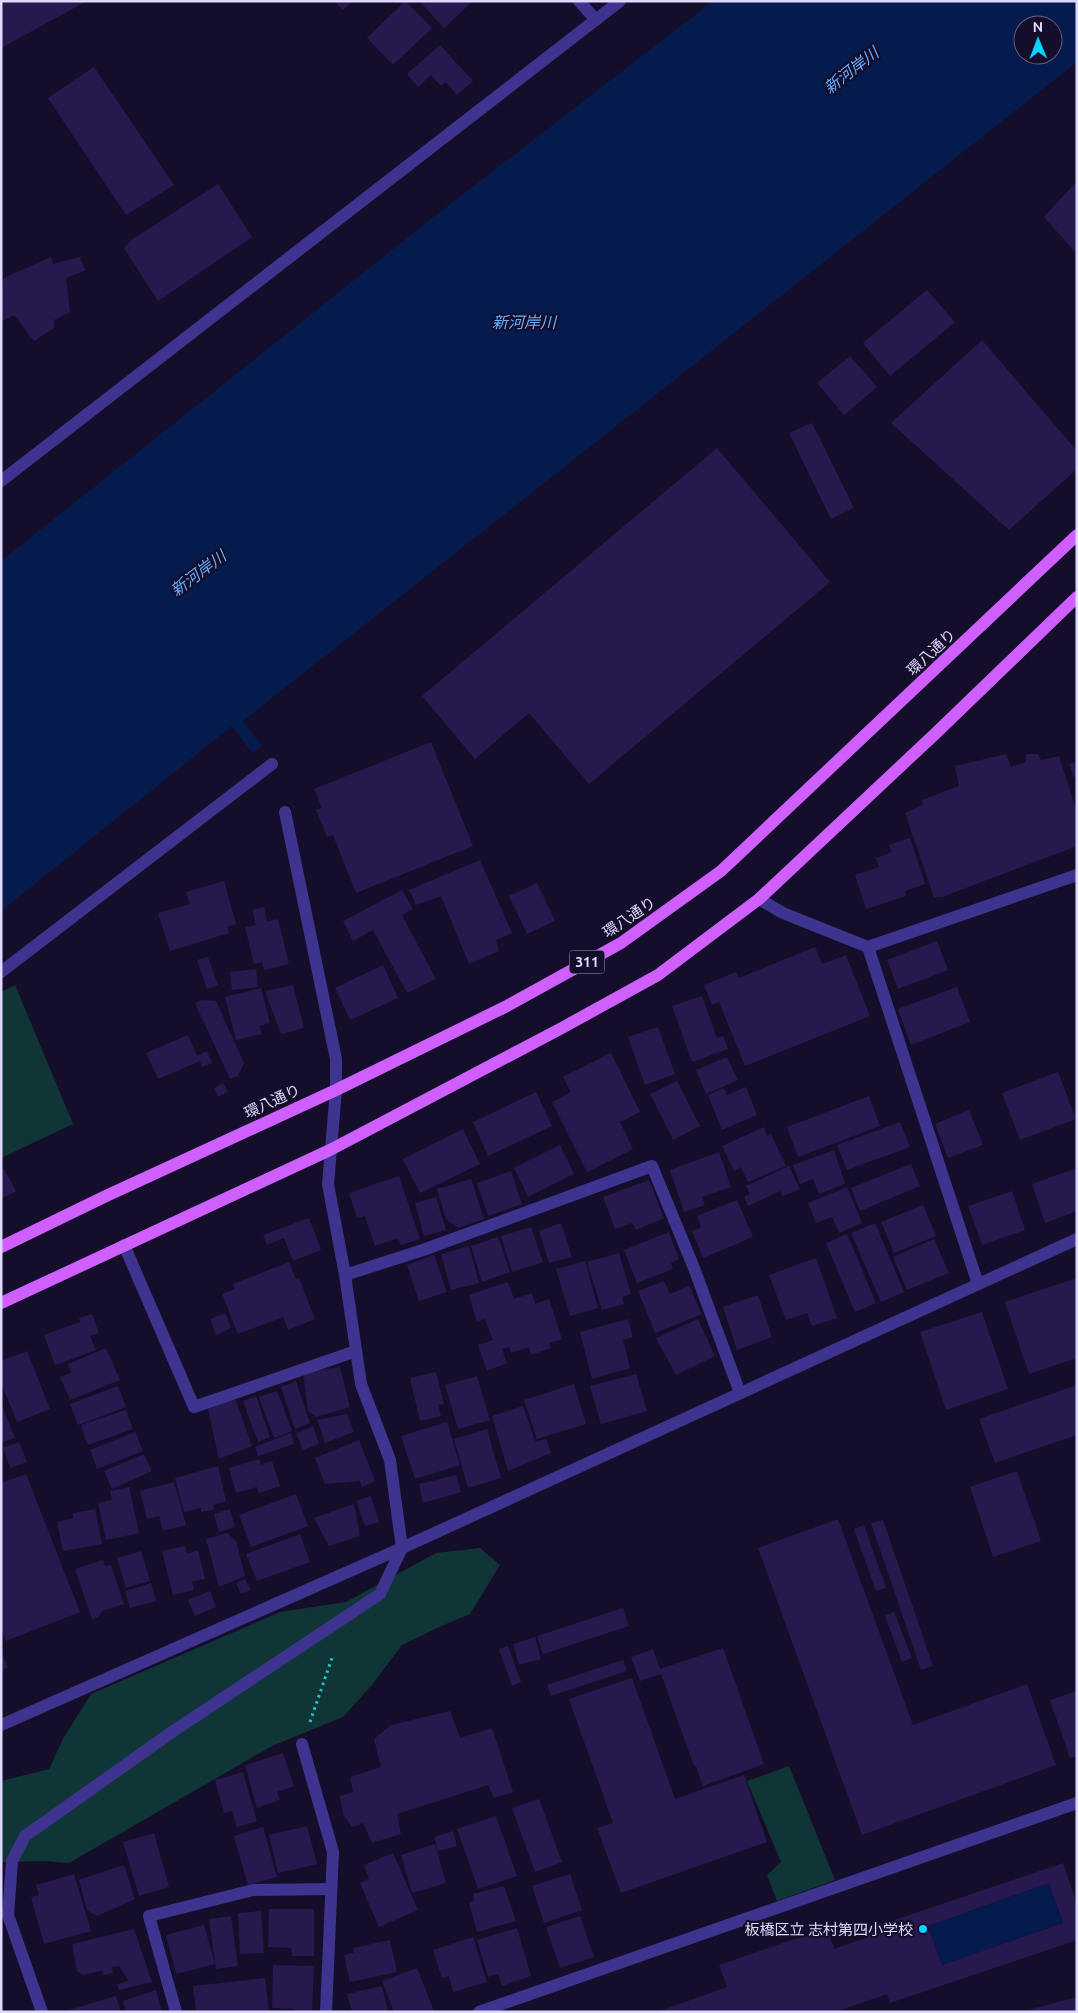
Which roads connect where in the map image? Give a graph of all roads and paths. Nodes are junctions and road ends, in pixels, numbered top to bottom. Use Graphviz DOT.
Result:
graph roads {
  1 [pos="579,1"];
  2 [pos="620,1"];
  3 [pos="596,20"];
  4 [pos="1,481"];
  5 [pos="1077,534"];
  6 [pos="1077,597"];
  7 [pos="272,764"];
  8 [pos="285,812"];
  9 [pos="1077,875"];
  10 [pos="759,899"];
  11 [pos="868,947"];
  12 [pos="1,972"];
  13 [pos="336,1090"];
  14 [pos="330,1150"];
  15 [pos="1077,1240"];
  16 [pos="124,1245"];
  17 [pos="1,1247"];
  18 [pos="345,1276"];
  19 [pos="978,1284"];
  20 [pos="1,1303"];
  21 [pos="356,1351"];
  22 [pos="740,1393"];
  23 [pos="402,1548"];
  24 [pos="330,1663"];
  25 [pos="1,1725"];
  26 [pos="302,1744"];
  27 [pos="1076,1805"];
  28 [pos="331,1888"];
  29 [pos="42,2012"];
  30 [pos="176,2012"];
  31 [pos="326,2012"];
  32 [pos="479,2012"];
  1 -- 3 [label="street"];
  2 -- 3 [label="street"];
  3 -- 4 [label="street"];
  5 -- 13 [label="main road, 環八通り / 311"];
  6 -- 10 [label="main road"];
  7 -- 12 [label="street"];
  8 -- 13 [label="street"];
  9 -- 11 [label="street"];
  10 -- 11 [label="street"];
  10 -- 14 [label="main road"];
  11 -- 19 [label="street"];
  13 -- 14 [label="street"];
  13 -- 17 [label="main road, 環八通り / 311"];
  14 -- 16 [label="main road"];
  14 -- 18 [label="street"];
  15 -- 19 [label="street"];
  16 -- 20 [label="main road"];
  16 -- 21 [label="street"];
  18 -- 21 [label="street"];
  18 -- 22 [label="street"];
  19 -- 22 [label="street"];
  21 -- 23 [label="street"];
  22 -- 23 [label="street"];
  23 -- 25 [label="street"];
  23 -- 29 [label="street"];
  24 -- 26 [label="path"];
  26 -- 28 [label="street"];
  27 -- 32 [label="street"];
  28 -- 30 [label="street"];
  28 -- 31 [label="street"];
}
